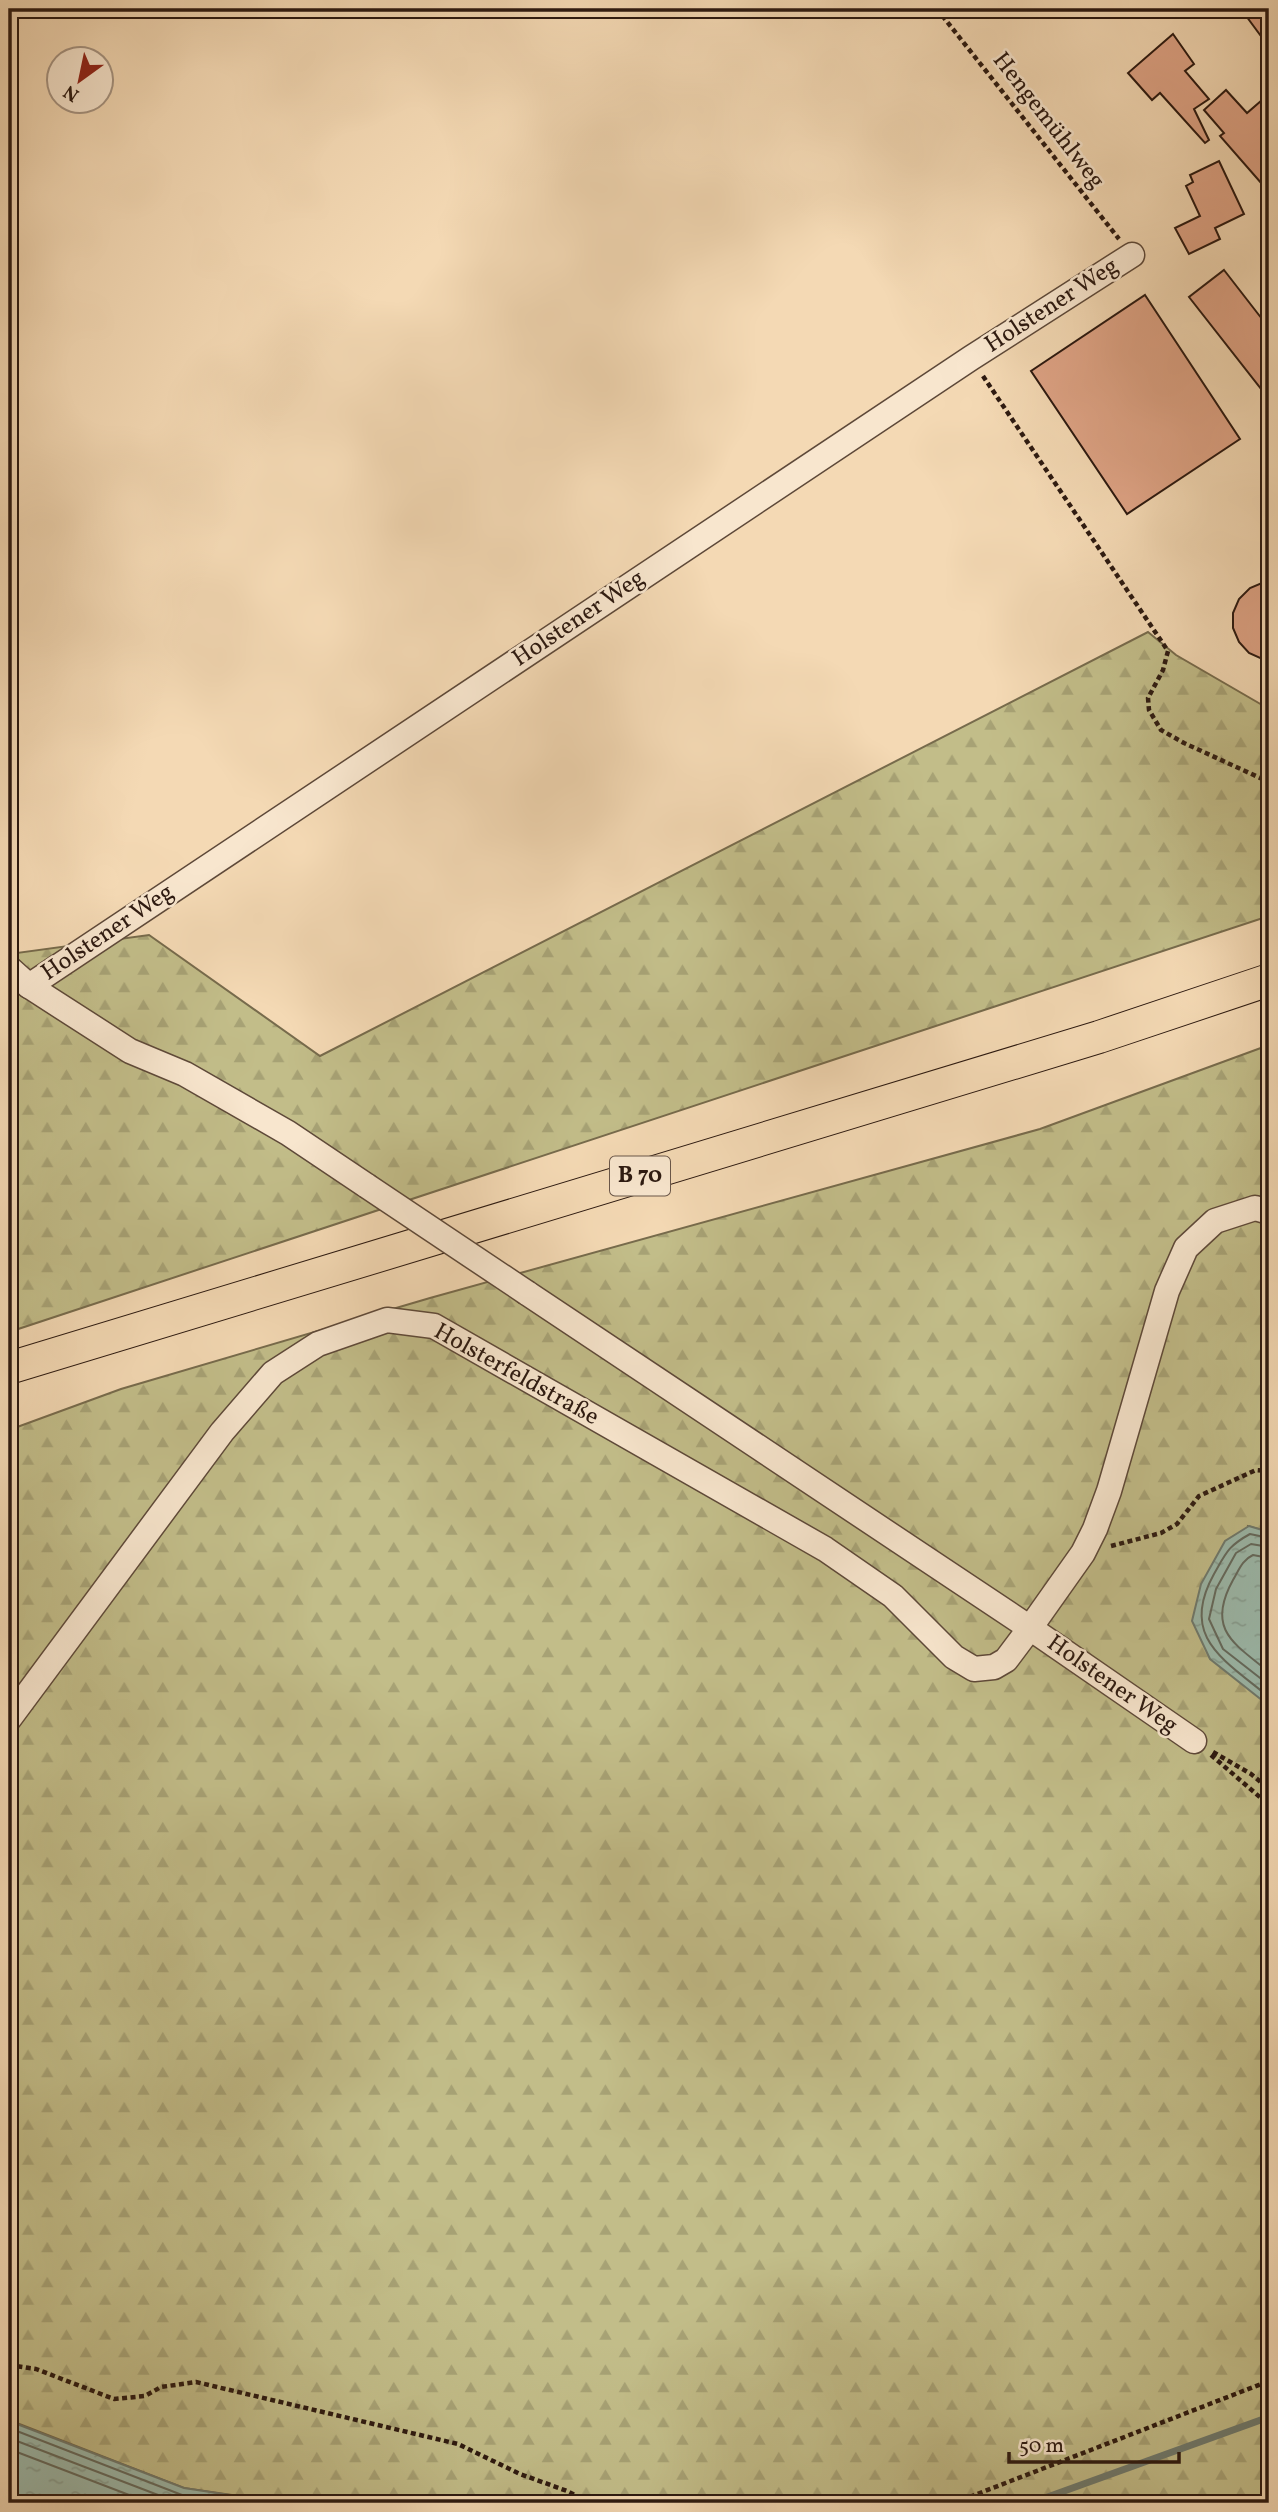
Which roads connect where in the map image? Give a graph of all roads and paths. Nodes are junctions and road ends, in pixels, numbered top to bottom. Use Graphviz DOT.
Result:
graph roads {
  1 [pos="937,9"];
  2 [pos="1132,255"];
  3 [pos="971,358"];
  4 [pos="1269,782"];
  5 [pos="9,968"];
  6 [pos="1269,980"];
  7 [pos="29,986"];
  8 [pos="1269,1212"];
  9 [pos="9,1368"];
  10 [pos="1269,1471"];
  11 [pos="1083,1553"];
  12 [pos="1030,1628"];
  13 [pos="9,1719"];
  14 [pos="1194,1741"];
  15 [pos="1269,1789"];
  16 [pos="1269,1805"];
  17 [pos="9,2365"];
  18 [pos="1269,2381"];
  19 [pos="591,2503"];
  20 [pos="954,2503"];
  1 -- 2 [label="path, Hengemühlweg"];
  2 -- 3 [label="street, Holstener Weg"];
  3 -- 4 [label="path"];
  3 -- 7 [label="street, Holstener Weg"];
  5 -- 7 [label="street, Holstener Weg"];
  6 -- 9 [label="main road, B 70"];
  7 -- 12 [label="street, Holstener Weg, bridge"];
  8 -- 11 [label="street"];
  10 -- 11 [label="path"];
  11 -- 12 [label="street"];
  12 -- 13 [label="street, Holsterfeldstraße"];
  12 -- 14 [label="street, Holstener Weg"];
  14 -- 15 [label="path"];
  14 -- 16 [label="path"];
  17 -- 19 [label="path"];
  18 -- 20 [label="path"];
}
